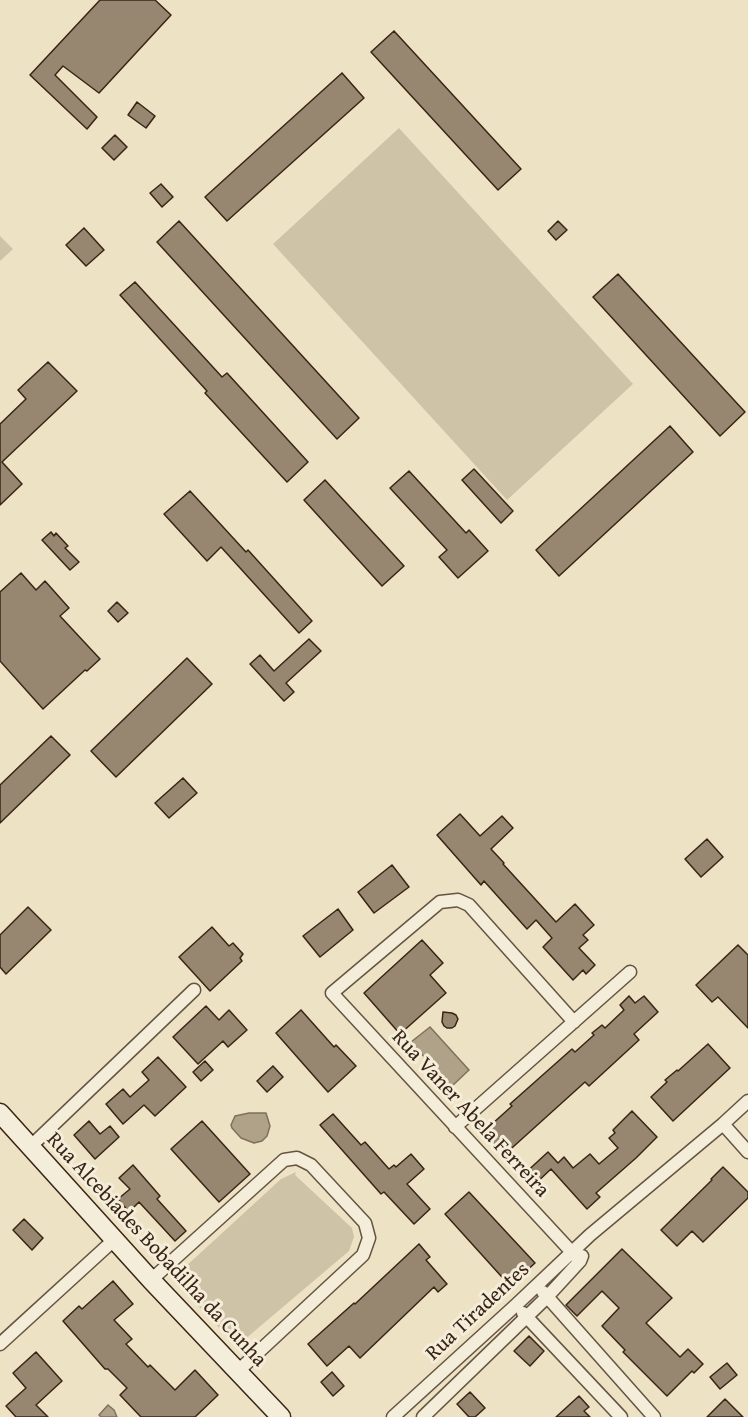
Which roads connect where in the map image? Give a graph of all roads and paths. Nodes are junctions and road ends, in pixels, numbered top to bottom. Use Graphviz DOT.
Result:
graph roads {
  1 [pos="630,972"];
  2 [pos="194,990"];
  3 [pos="574,1022"];
  4 [pos="748,1101"];
  5 [pos="0,1113"];
  6 [pos="723,1124"];
  7 [pos="455,1127"];
  8 [pos="30,1147"];
  9 [pos="748,1152"];
  10 [pos="115,1239"];
  11 [pos="575,1257"];
  12 [pos="151,1280"];
  13 [pos="537,1285"];
  14 [pos="547,1297"];
  15 [pos="516,1305"];
  16 [pos="527,1317"];
  17 [pos="0,1344"];
  18 [pos="238,1371"];
  19 [pos="281,1417"];
  20 [pos="393,1417"];
  21 [pos="423,1417"];
  22 [pos="621,1417"];
  23 [pos="654,1417"];
  1 -- 3 [label="street"];
  2 -- 8 [label="street"];
  3 -- 7 [label="street"];
  3 -- 7 [label="street, Rua Vaner Abela Ferreira"];
  4 -- 6 [label="street, Rua Tiradentes"];
  5 -- 8 [label="street, Rua Alcebiades Bobadilha da Cunha"];
  6 -- 9 [label="street"];
  6 -- 11 [label="street, Rua Tiradentes"];
  7 -- 11 [label="street, Rua Vaner Abela Ferreira"];
  8 -- 10 [label="street, Rua Alcebiades Bobadilha da Cunha"];
  10 -- 12 [label="street, Rua Alcebiades Bobadilha da Cunha"];
  10 -- 17 [label="street"];
  11 -- 13 [label="street, Rua Tiradentes"];
  11 -- 14 [label="street, Rua Tiradentes"];
  12 -- 18 [label="street, Rua Alcebiades Bobadilha da Cunha"];
  12 -- 18 [label="street"];
  13 -- 14 [label="street"];
  13 -- 15 [label="street, Rua Tiradentes"];
  14 -- 16 [label="street, Rua Tiradentes"];
  14 -- 23 [label="street"];
  15 -- 16 [label="street"];
  15 -- 20 [label="street, Rua Tiradentes"];
  16 -- 21 [label="street, Rua Tiradentes"];
  16 -- 22 [label="street"];
  18 -- 19 [label="street, Rua Alcebiades Bobadilha da Cunha"];
}
